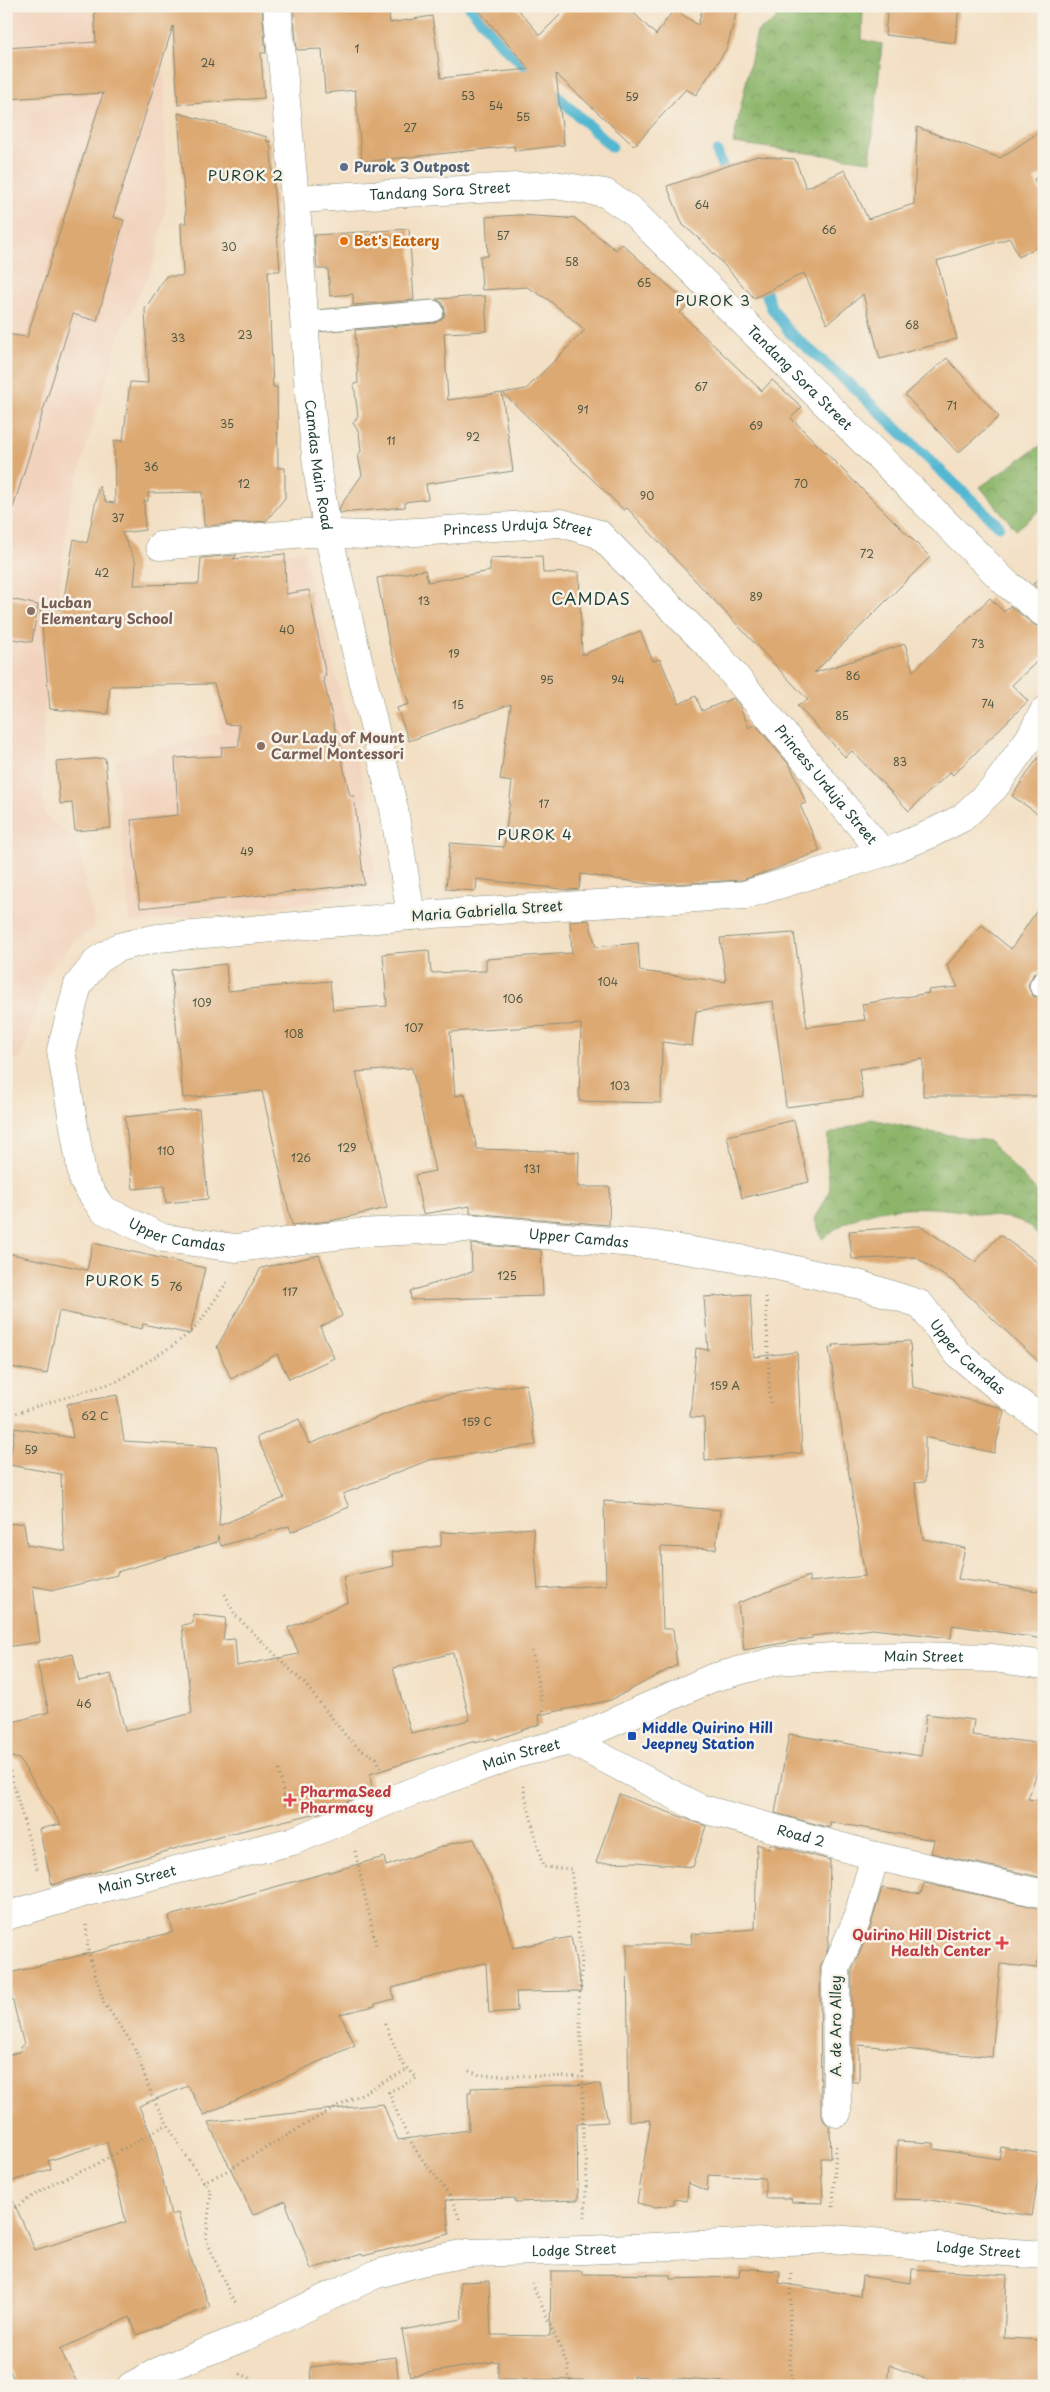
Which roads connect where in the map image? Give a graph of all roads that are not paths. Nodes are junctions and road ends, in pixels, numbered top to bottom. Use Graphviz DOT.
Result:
graph roads {
  1 [pos="277,6"];
  2 [pos="296,199"];
  3 [pos="434,311"];
  4 [pos="305,322"];
  5 [pos="328,534"];
  6 [pos="160,546"];
  7 [pos="1044,613"];
  8 [pos="1044,711"];
  9 [pos="883,853"];
  10 [pos="411,916"];
  11 [pos="83,1180"];
  12 [pos="1044,1420"];
  13 [pos="1044,1665"];
  14 [pos="561,1744"];
  15 [pos="875,1856"];
  16 [pos="1044,1894"];
  17 [pos="6,1916"];
  18 [pos="837,2113"];
  19 [pos="1044,2254"];
  20 [pos="132,2386"];
  1 -- 2 [label="street, Camdas Main Road"];
  2 -- 4 [label="street, Camdas Main Road"];
  2 -- 7 [label="street, Tandang Sora Street"];
  3 -- 4 [label="lane"];
  4 -- 5 [label="street, Camdas Main Road"];
  5 -- 6 [label="street, Princess Urduja Street"];
  5 -- 9 [label="street, Princess Urduja Street"];
  5 -- 10 [label="street, Camdas Main Road"];
  8 -- 9 [label="street, Maria Gabriella Street"];
  9 -- 10 [label="street, Maria Gabriella Street"];
  10 -- 11 [label="street, Maria Gabriella Street"];
  11 -- 12 [label="street, Upper Camdas"];
  13 -- 14 [label="street, Main Street"];
  14 -- 15 [label="street, Road 2"];
  14 -- 17 [label="street, Main Street"];
  15 -- 16 [label="street, Road 2"];
  15 -- 18 [label="street, A. de Aro Alley"];
  19 -- 20 [label="street, Lodge Street"];
}
